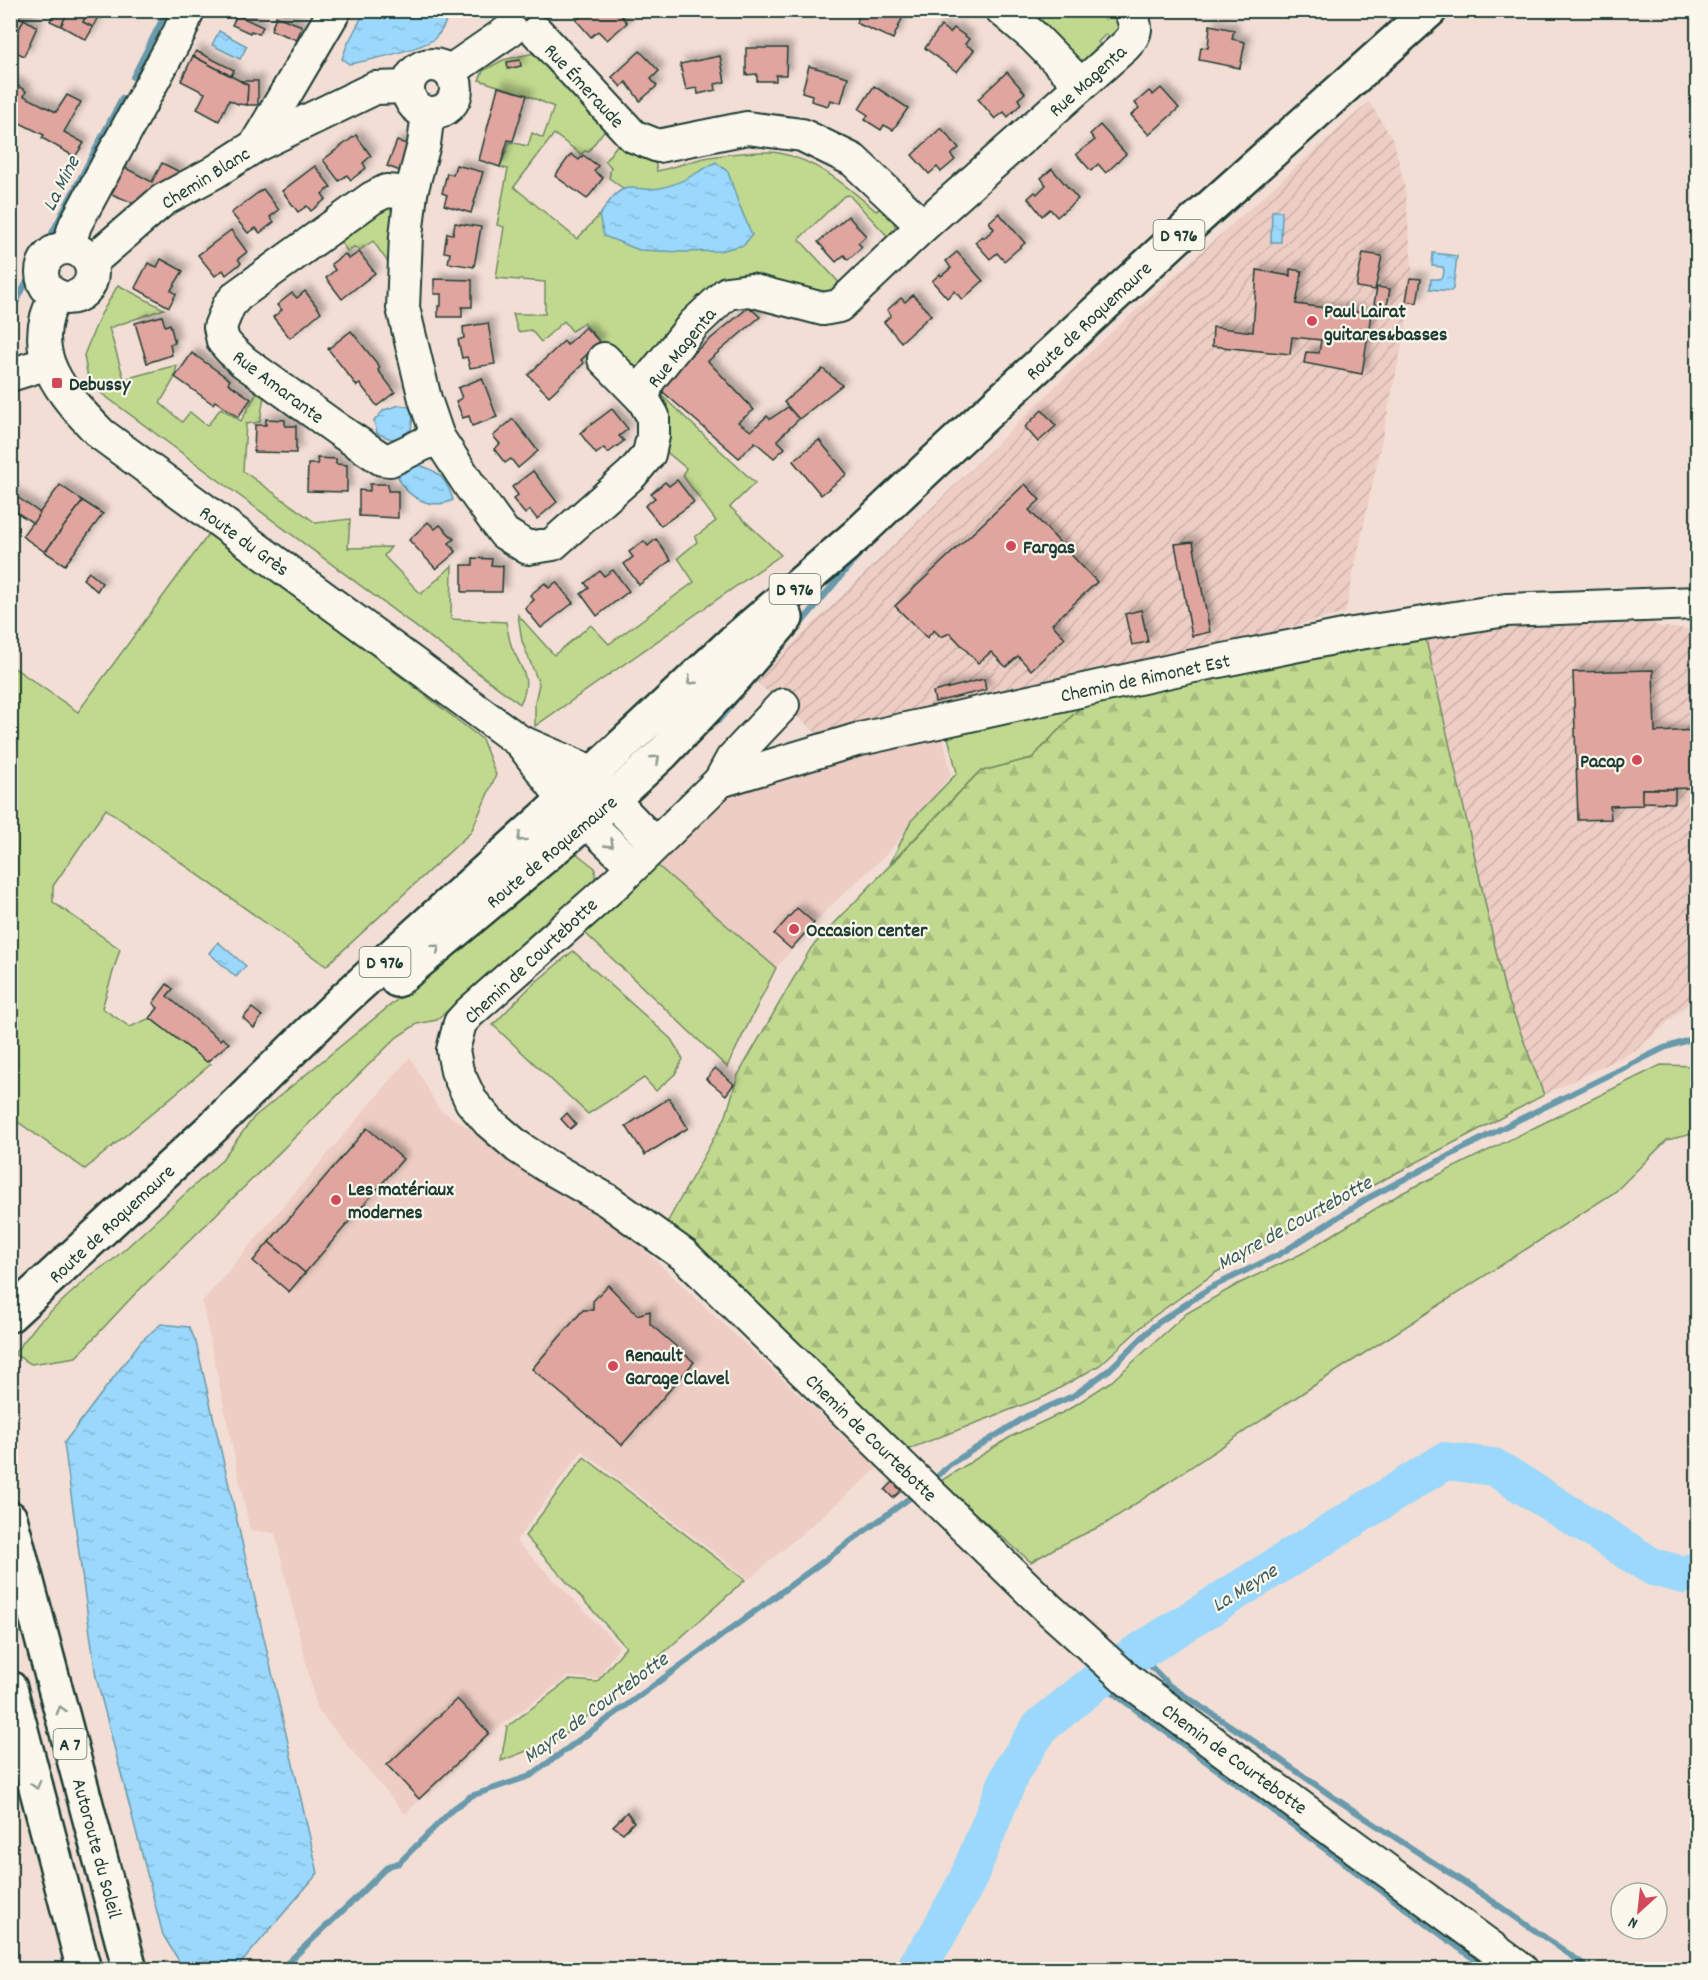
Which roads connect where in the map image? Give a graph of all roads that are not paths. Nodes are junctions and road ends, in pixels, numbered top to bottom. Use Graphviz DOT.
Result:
graph roads {
  1 [pos="188,10"];
  2 [pos="335,10"];
  3 [pos="1002,10"];
  4 [pos="1130,10"];
  5 [pos="1430,10"];
  6 [pos="524,21"];
  7 [pos="449,72"];
  8 [pos="1081,85"];
  9 [pos="407,87"];
  10 [pos="428,113"];
  11 [pos="255,146"];
  12 [pos="411,193"];
  13 [pos="923,226"];
  14 [pos="79,256"];
  15 [pos="604,358"];
  16 [pos="48,363"];
  17 [pos="10,375"];
  18 [pos="643,399"];
  19 [pos="438,437"];
  20 [pos="856,536"];
  21 [pos="1698,603"];
  22 [pos="783,705"];
  23 [pos="519,741"];
  24 [pos="590,775"];
  25 [pos="720,781"];
  26 [pos="565,799"];
  27 [pos="613,799"];
  28 [pos="587,822"];
  29 [pos="656,844"];
  30 [pos="633,866"];
  31 [pos="210,1130"];
  32 [pos="17,1310"];
  33 [pos="10,1518"];
  34 [pos="10,1688"];
  35 [pos="84,1970"];
  36 [pos="130,1970"];
  37 [pos="1522,1970"];
  1 -- 14 [label="street, Route du Grès"];
  2 -- 11 [label="street, Chemin Blanc"];
  3 -- 8 [label="street"];
  4 -- 8 [label="street, Rue Magenta"];
  5 -- 20 [label="main road, Route de Roquemaure / D 976"];
  6 -- 7 [label="street"];
  6 -- 13 [label="street, Rue Émeraude"];
  7 -- 9 [label="street"];
  7 -- 10 [label="street"];
  8 -- 13 [label="street, Rue Magenta"];
  9 -- 10 [label="street"];
  9 -- 11 [label="street"];
  10 -- 12 [label="street, Rue Magenta"];
  11 -- 14 [label="street, Chemin Blanc"];
  12 -- 19 [label="street, Rue Magenta"];
  12 -- 19 [label="street, Rue Amarante"];
  13 -- 18 [label="street, Rue Magenta"];
  14 -- 16 [label="street, Route du Grès"];
  15 -- 18 [label="street"];
  16 -- 17 [label="street"];
  16 -- 23 [label="street, Route du Grès"];
  18 -- 19 [label="street, Rue Magenta"];
  20 -- 24 [label="main road, Route de Roquemaure / D 976, one-way"];
  27 -- 20 [label="main road, Route de Roquemaure / D 976, one-way"];
  21 -- 25 [label="street, Chemin de Rimonet Est"];
  22 -- 25 [label="street"];
  23 -- 24 [label="street"];
  23 -- 26 [label="street"];
  24 -- 26 [label="main road, Route de Roquemaure / D 976"];
  24 -- 27 [label="street"];
  25 -- 29 [label="street, Chemin de Rimonet Est"];
  26 -- 28 [label="street"];
  26 -- 31 [label="main road, Route de Roquemaure / D 976, one-way"];
  27 -- 28 [label="main road, Route de Roquemaure / D 976"];
  27 -- 29 [label="street"];
  28 -- 30 [label="street, one-way"];
  31 -- 28 [label="main road, Route de Roquemaure / D 976, one-way"];
  29 -- 30 [label="street, Chemin de Rimonet Est"];
  30 -- 37 [label="street, Chemin de Courtebotte"];
  31 -- 32 [label="main road, Route de Roquemaure / D 976"];
  36 -- 33 [label="main road, Autoroute du Soleil / A 7, one-way"];
  34 -- 35 [label="main road, A 7, one-way"];
}
